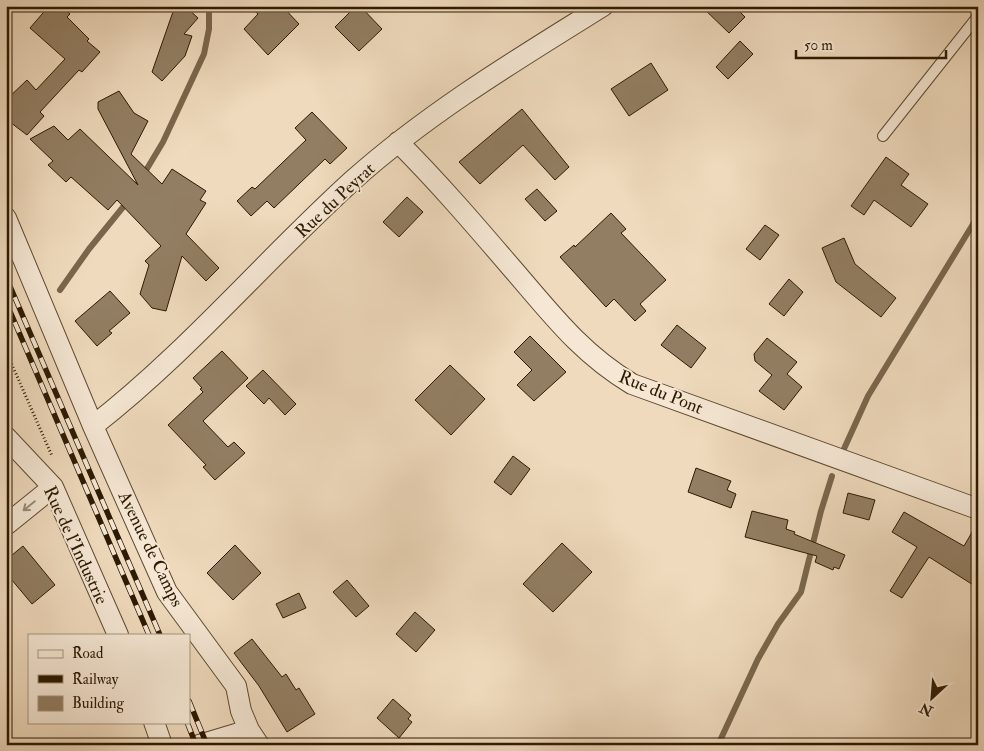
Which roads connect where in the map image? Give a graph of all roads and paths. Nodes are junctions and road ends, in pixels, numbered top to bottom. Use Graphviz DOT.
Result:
graph roads {
  1 [pos="603,6"];
  2 [pos="978,16"];
  3 [pos="883,136"];
  4 [pos="398,142"];
  5 [pos="6,218"];
  6 [pos="93,426"];
  7 [pos="6,438"];
  8 [pos="53,487"];
  9 [pos="978,509"];
  10 [pos="6,524"];
  11 [pos="118,634"];
  12 [pos="155,724"];
  13 [pos="254,737"];
  14 [pos="162,745"];
  15 [pos="199,745"];
  1 -- 4 [label="street, Rue du Peyrat"];
  2 -- 3 [label="lane"];
  4 -- 6 [label="street, Rue du Peyrat"];
  4 -- 9 [label="street, Rue du Pont"];
  5 -- 6 [label="street, Avenue de Camps"];
  6 -- 13 [label="street, Avenue de Camps"];
  7 -- 8 [label="street, Rue de l'Industrie"];
  8 -- 10 [label="street, one-way"];
  8 -- 11 [label="street, Rue de l'Industrie"];
  12 -- 14 [label="street"];
  13 -- 15 [label="street"];
}
